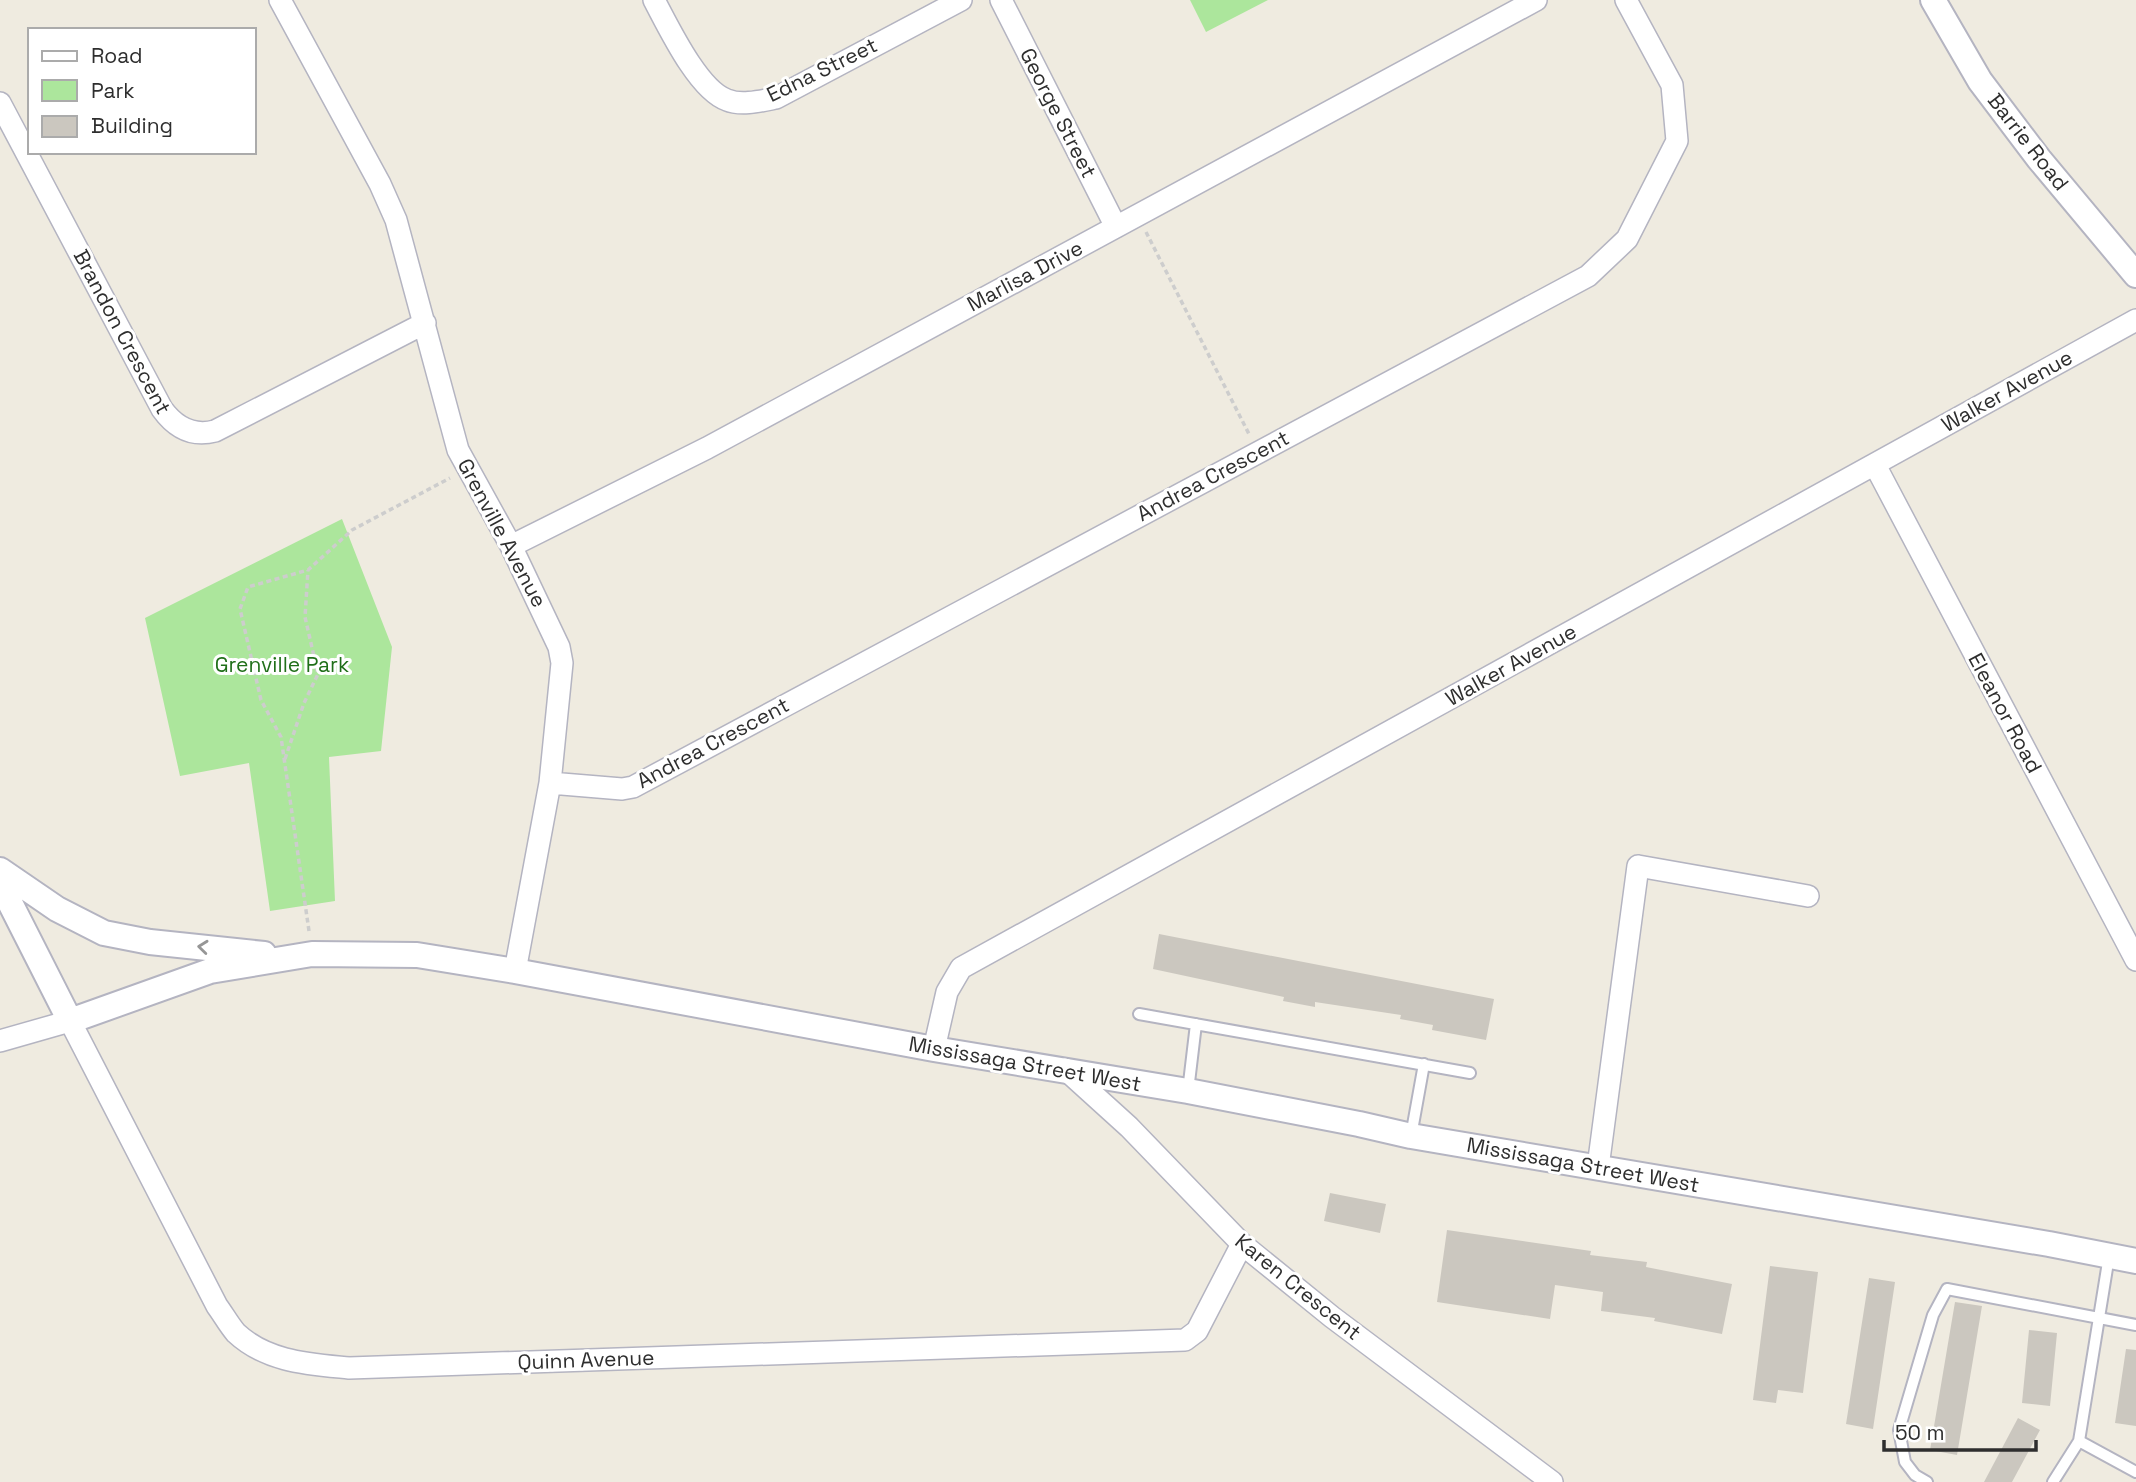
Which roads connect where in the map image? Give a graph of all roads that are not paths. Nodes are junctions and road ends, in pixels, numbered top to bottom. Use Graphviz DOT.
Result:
graph roads {
  1 [pos="280,0"];
  2 [pos="654,0"];
  3 [pos="961,0"];
  4 [pos="1001,0"];
  5 [pos="1536,0"];
  6 [pos="1626,0"];
  7 [pos="1933,0"];
  8 [pos="0,103"];
  9 [pos="1116,227"];
  10 [pos="2136,275"];
  11 [pos="2136,320"];
  12 [pos="425,323"];
  13 [pos="1875,465"];
  14 [pos="511,546"];
  15 [pos="550,783"];
  16 [pos="0,870"];
  17 [pos="0,883"];
  18 [pos="1808,896"];
  19 [pos="304,956"];
  20 [pos="2136,960"];
  21 [pos="515,971"];
  22 [pos="1139,1014"];
  23 [pos="70,1021"];
  24 [pos="1196,1024"];
  25 [pos="0,1041"];
  26 [pos="934,1049"];
  27 [pos="1424,1064"];
  28 [pos="1065,1069"];
  29 [pos="1470,1073"];
  30 [pos="1188,1091"];
  31 [pos="1411,1136"];
  32 [pos="1598,1167"];
  33 [pos="1242,1244"];
  34 [pos="2109,1256"];
  35 [pos="2136,1261"];
  36 [pos="2100,1319"];
  37 [pos="2136,1325"];
  38 [pos="2079,1441"];
  39 [pos="2136,1472"];
  40 [pos="1552,1482"];
  41 [pos="1927,1482"];
  42 [pos="2053,1482"];
  1 -- 12 [label="street, Grenville Avenue"];
  2 -- 3 [label="street, Edna Street"];
  4 -- 9 [label="street, George Street"];
  5 -- 9 [label="street, Marlisa Drive"];
  6 -- 15 [label="street, Andrea Crescent"];
  7 -- 10 [label="street, Barrie Road"];
  8 -- 12 [label="street, Brandon Crescent"];
  9 -- 14 [label="street, Marlisa Drive"];
  11 -- 13 [label="street, Walker Avenue"];
  12 -- 14 [label="street, Grenville Avenue"];
  13 -- 20 [label="street, Eleanor Road"];
  13 -- 26 [label="street, Walker Avenue"];
  14 -- 15 [label="street, Grenville Avenue"];
  15 -- 21 [label="street, Grenville Avenue"];
  19 -- 16 [label="street, one-way"];
  17 -- 23 [label="street"];
  18 -- 32 [label="street"];
  19 -- 21 [label="street, Mississaga Street West"];
  19 -- 23 [label="street, Mississaga Street West"];
  21 -- 26 [label="street, Mississaga Street West"];
  22 -- 24 [label="lane"];
  23 -- 25 [label="street"];
  23 -- 33 [label="street, Quinn Avenue"];
  24 -- 27 [label="lane"];
  24 -- 30 [label="lane"];
  26 -- 28 [label="street, Mississaga Street West"];
  27 -- 29 [label="lane"];
  27 -- 31 [label="lane"];
  28 -- 30 [label="street, Mississaga Street West"];
  28 -- 33 [label="street, Karen Crescent"];
  30 -- 31 [label="street, Mississaga Street West"];
  31 -- 32 [label="street, Mississaga Street West"];
  32 -- 34 [label="street, Mississaga Street West"];
  33 -- 40 [label="street, Karen Crescent"];
  34 -- 35 [label="street, Mississaga Street West"];
  34 -- 36 [label="lane"];
  36 -- 37 [label="lane"];
  36 -- 38 [label="lane"];
  36 -- 41 [label="lane"];
  38 -- 39 [label="lane"];
  38 -- 42 [label="lane"];
}
